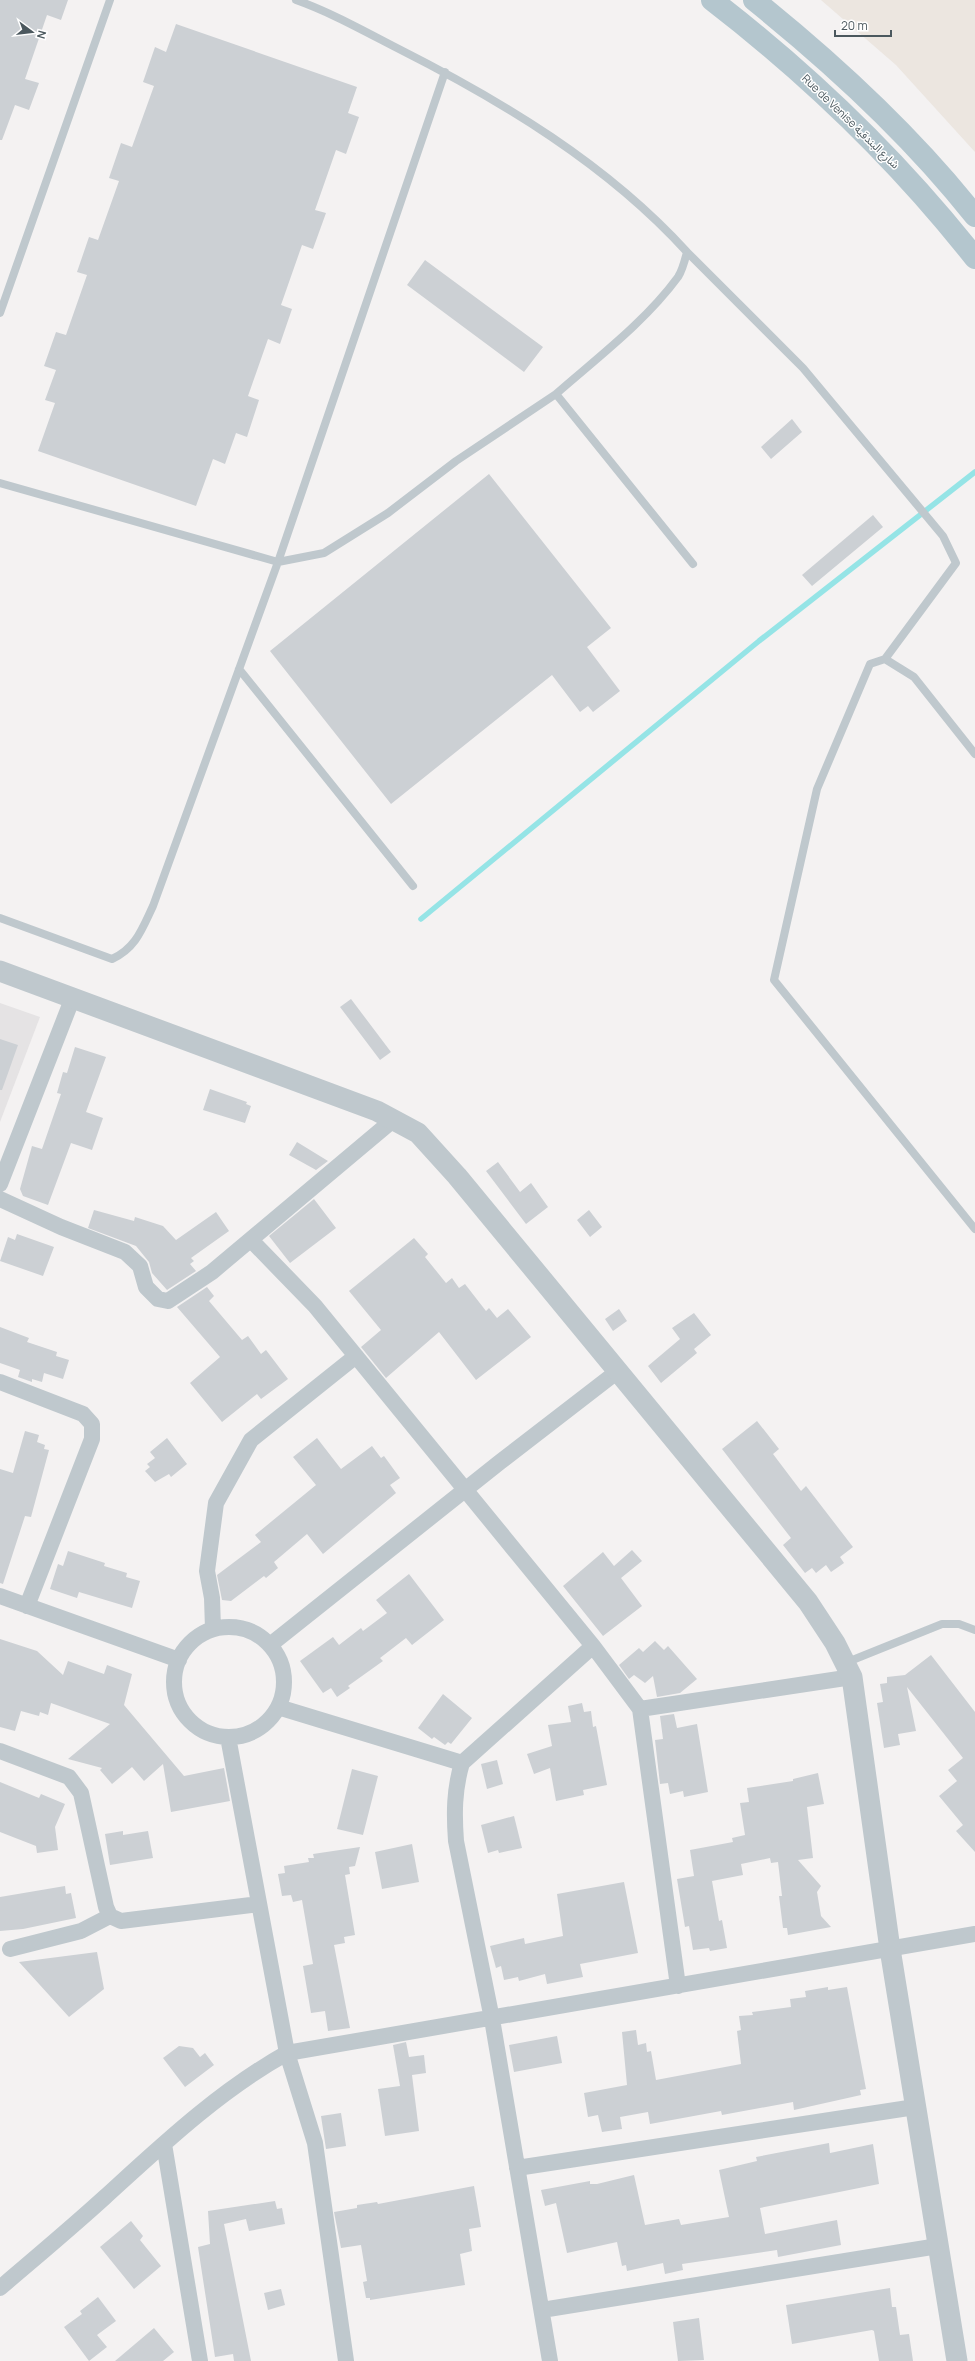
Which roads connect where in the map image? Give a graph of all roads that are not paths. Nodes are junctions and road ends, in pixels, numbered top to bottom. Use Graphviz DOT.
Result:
graph roads {
  1 [pos="110,0"];
  2 [pos="296,0"];
  3 [pos="712,0"];
  4 [pos="754,0"];
  5 [pos="445,72"];
  6 [pos="975,216"];
  7 [pos="687,252"];
  8 [pos="975,258"];
  9 [pos="0,312"];
  10 [pos="556,394"];
  11 [pos="0,483"];
  12 [pos="278,562"];
  13 [pos="693,564"];
  14 [pos="885,659"];
  15 [pos="239,669"];
  16 [pos="975,754"];
  17 [pos="413,886"];
  18 [pos="0,918"];
  19 [pos="0,970"];
  20 [pos="73,997"];
  21 [pos="393,1120"];
  22 [pos="0,1184"];
  23 [pos="0,1199"];
  24 [pos="975,1229"];
  25 [pos="250,1240"];
  26 [pos="356,1356"];
  27 [pos="618,1371"];
  28 [pos="0,1382"];
  29 [pos="464,1490"];
  30 [pos="0,1596"];
  31 [pos="27,1606"];
  32 [pos="213,1629"];
  33 [pos="975,1630"];
  34 [pos="270,1645"];
  35 [pos="593,1646"];
  36 [pos="179,1660"];
  37 [pos="849,1670"];
  38 [pos="278,1707"];
  39 [pos="640,1709"];
  40 [pos="228,1736"];
  41 [pos="0,1751"];
  42 [pos="462,1763"];
  43 [pos="259,1904"];
  44 [pos="110,1916"];
  45 [pos="975,1934"];
  46 [pos="10,1949"];
  47 [pos="890,1949"];
  48 [pos="678,1986"];
  49 [pos="492,2019"];
  50 [pos="287,2053"];
  51 [pos="915,2107"];
  52 [pos="164,2144"];
  53 [pos="517,2168"];
  54 [pos="938,2246"];
  55 [pos="0,2288"];
  56 [pos="542,2310"];
  57 [pos="200,2361"];
  58 [pos="346,2361"];
  59 [pos="550,2361"];
  60 [pos="957,2361"];
  1 -- 9 [label="lane"];
  2 -- 5 [label="lane"];
  3 -- 8 [label="main road, Rue de Venise شارع البندقية"];
  4 -- 6 [label="main road"];
  5 -- 7 [label="lane"];
  5 -- 12 [label="lane"];
  7 -- 10 [label="lane"];
  7 -- 14 [label="lane"];
  10 -- 12 [label="lane"];
  10 -- 13 [label="lane"];
  11 -- 12 [label="lane"];
  12 -- 15 [label="lane"];
  14 -- 16 [label="lane"];
  14 -- 24 [label="lane"];
  15 -- 17 [label="lane"];
  15 -- 18 [label="lane"];
  19 -- 20 [label="street"];
  20 -- 21 [label="street"];
  20 -- 22 [label="street"];
  21 -- 25 [label="street"];
  21 -- 27 [label="street"];
  23 -- 25 [label="street"];
  25 -- 26 [label="street"];
  26 -- 29 [label="street"];
  26 -- 32 [label="street"];
  27 -- 29 [label="street"];
  27 -- 37 [label="street"];
  28 -- 31 [label="street"];
  29 -- 34 [label="street"];
  29 -- 35 [label="street"];
  30 -- 31 [label="street"];
  31 -- 36 [label="street"];
  32 -- 34 [label="street"];
  32 -- 36 [label="street"];
  33 -- 37 [label="lane"];
  34 -- 38 [label="street"];
  35 -- 39 [label="street"];
  35 -- 42 [label="street"];
  36 -- 40 [label="street"];
  37 -- 39 [label="street"];
  37 -- 47 [label="street"];
  38 -- 40 [label="street"];
  38 -- 42 [label="street"];
  39 -- 48 [label="street"];
  40 -- 43 [label="street"];
  41 -- 44 [label="street"];
  42 -- 49 [label="street"];
  43 -- 44 [label="street"];
  43 -- 50 [label="street"];
  44 -- 46 [label="street"];
  45 -- 47 [label="street"];
  47 -- 48 [label="street"];
  47 -- 51 [label="street"];
  48 -- 49 [label="street"];
  49 -- 50 [label="street"];
  49 -- 53 [label="street"];
  50 -- 52 [label="street"];
  50 -- 58 [label="street"];
  51 -- 53 [label="street"];
  51 -- 54 [label="street"];
  52 -- 55 [label="street"];
  52 -- 57 [label="street"];
  53 -- 56 [label="street"];
  54 -- 56 [label="street"];
  54 -- 60 [label="street"];
  56 -- 59 [label="street"];
}
